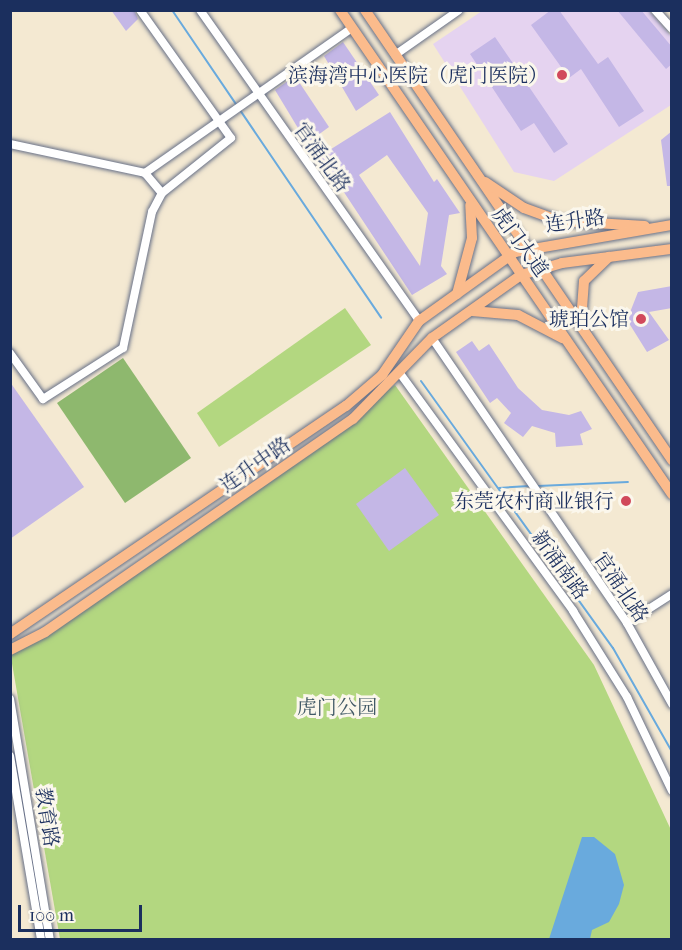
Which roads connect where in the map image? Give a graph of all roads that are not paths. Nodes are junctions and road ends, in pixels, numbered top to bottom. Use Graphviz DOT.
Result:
graph roads {
  1 [pos="140,10"];
  2 [pos="200,10"];
  3 [pos="340,10"];
  4 [pos="365,10"];
  5 [pos="459,10"];
  6 [pos="655,10"];
  7 [pos="352,28"];
  8 [pos="672,29"];
  9 [pos="395,55"];
  10 [pos="253,98"];
  11 [pos="223,118"];
  12 [pos="10,144"];
  13 [pos="145,173"];
  14 [pos="477,177"];
  15 [pos="162,193"];
  16 [pos="468,199"];
  17 [pos="672,225"];
  18 [pos="651,228"];
  19 [pos="526,248"];
  20 [pos="672,249"];
  21 [pos="508,257"];
  22 [pos="609,257"];
  23 [pos="540,267"];
  24 [pos="490,270"];
  25 [pos="521,275"];
  26 [pos="503,287"];
  27 [pos="457,294"];
  28 [pos="472,311"];
  29 [pos="419,321"];
  30 [pos="584,331"];
  31 [pos="432,338"];
  32 [pos="572,347"];
  33 [pos="10,353"];
  34 [pos="399,372"];
  35 [pos="672,460"];
  36 [pos="672,494"];
  37 [pos="672,594"];
  38 [pos="627,623"];
  39 [pos="10,634"];
  40 [pos="10,650"];
  41 [pos="669,693"];
  42 [pos="10,699"];
  43 [pos="672,704"];
  44 [pos="10,756"];
  45 [pos="672,791"];
  46 [pos="41,939"];
  47 [pos="50,939"];
  1 -- 11 [label="street"];
  2 -- 10 [label="street, 官涌北路"];
  3 -- 7 [label="main road, 虎门大道"];
  4 -- 9 [label="main road, 虎门大道"];
  5 -- 9 [label="street"];
  6 -- 8 [label="street"];
  7 -- 10 [label="street"];
  7 -- 16 [label="main road, 虎门大道"];
  9 -- 14 [label="main road, 虎门大道"];
  10 -- 11 [label="street"];
  10 -- 29 [label="street, 官涌北路"];
  11 -- 13 [label="street"];
  11 -- 15 [label="street"];
  12 -- 13 [label="street"];
  13 -- 15 [label="street"];
  14 -- 18 [label="main road"];
  14 -- 19 [label="main road, 虎门大道"];
  15 -- 33 [label="street"];
  16 -- 21 [label="main road, 虎门大道"];
  16 -- 27 [label="main road"];
  17 -- 18 [label="main road, 连升路"];
  18 -- 19 [label="main road, 连升路"];
  19 -- 21 [label="main road, 连升路"];
  19 -- 23 [label="main road, 虎门大道"];
  20 -- 22 [label="main road, 连升路"];
  21 -- 24 [label="main road, 连升路"];
  21 -- 25 [label="main road, 虎门大道"];
  22 -- 23 [label="main road, 连升路"];
  22 -- 30 [label="main road"];
  23 -- 25 [label="main road, 连升路"];
  23 -- 30 [label="main road, 虎门大道"];
  24 -- 27 [label="main road, 连升中路"];
  25 -- 26 [label="main road, 连升路"];
  25 -- 32 [label="main road, 虎门大道"];
  26 -- 28 [label="main road, 连升中路"];
  27 -- 29 [label="main road, 连升中路"];
  28 -- 31 [label="main road, 连升中路"];
  28 -- 32 [label="main road"];
  29 -- 39 [label="main road, 连升中路"];
  30 -- 35 [label="main road, 虎门大道"];
  31 -- 34 [label="main road, 连升中路"];
  31 -- 38 [label="street, 官涌北路"];
  32 -- 36 [label="main road, 虎门大道"];
  34 -- 40 [label="main road, 连升中路"];
  34 -- 45 [label="street, 新涌南路"];
  37 -- 38 [label="street"];
  38 -- 41 [label="street, 官涌北路"];
  41 -- 43 [label="street, 官涌北路"];
  42 -- 47 [label="street, 教育路"];
  44 -- 46 [label="street, 教育路"];
}
